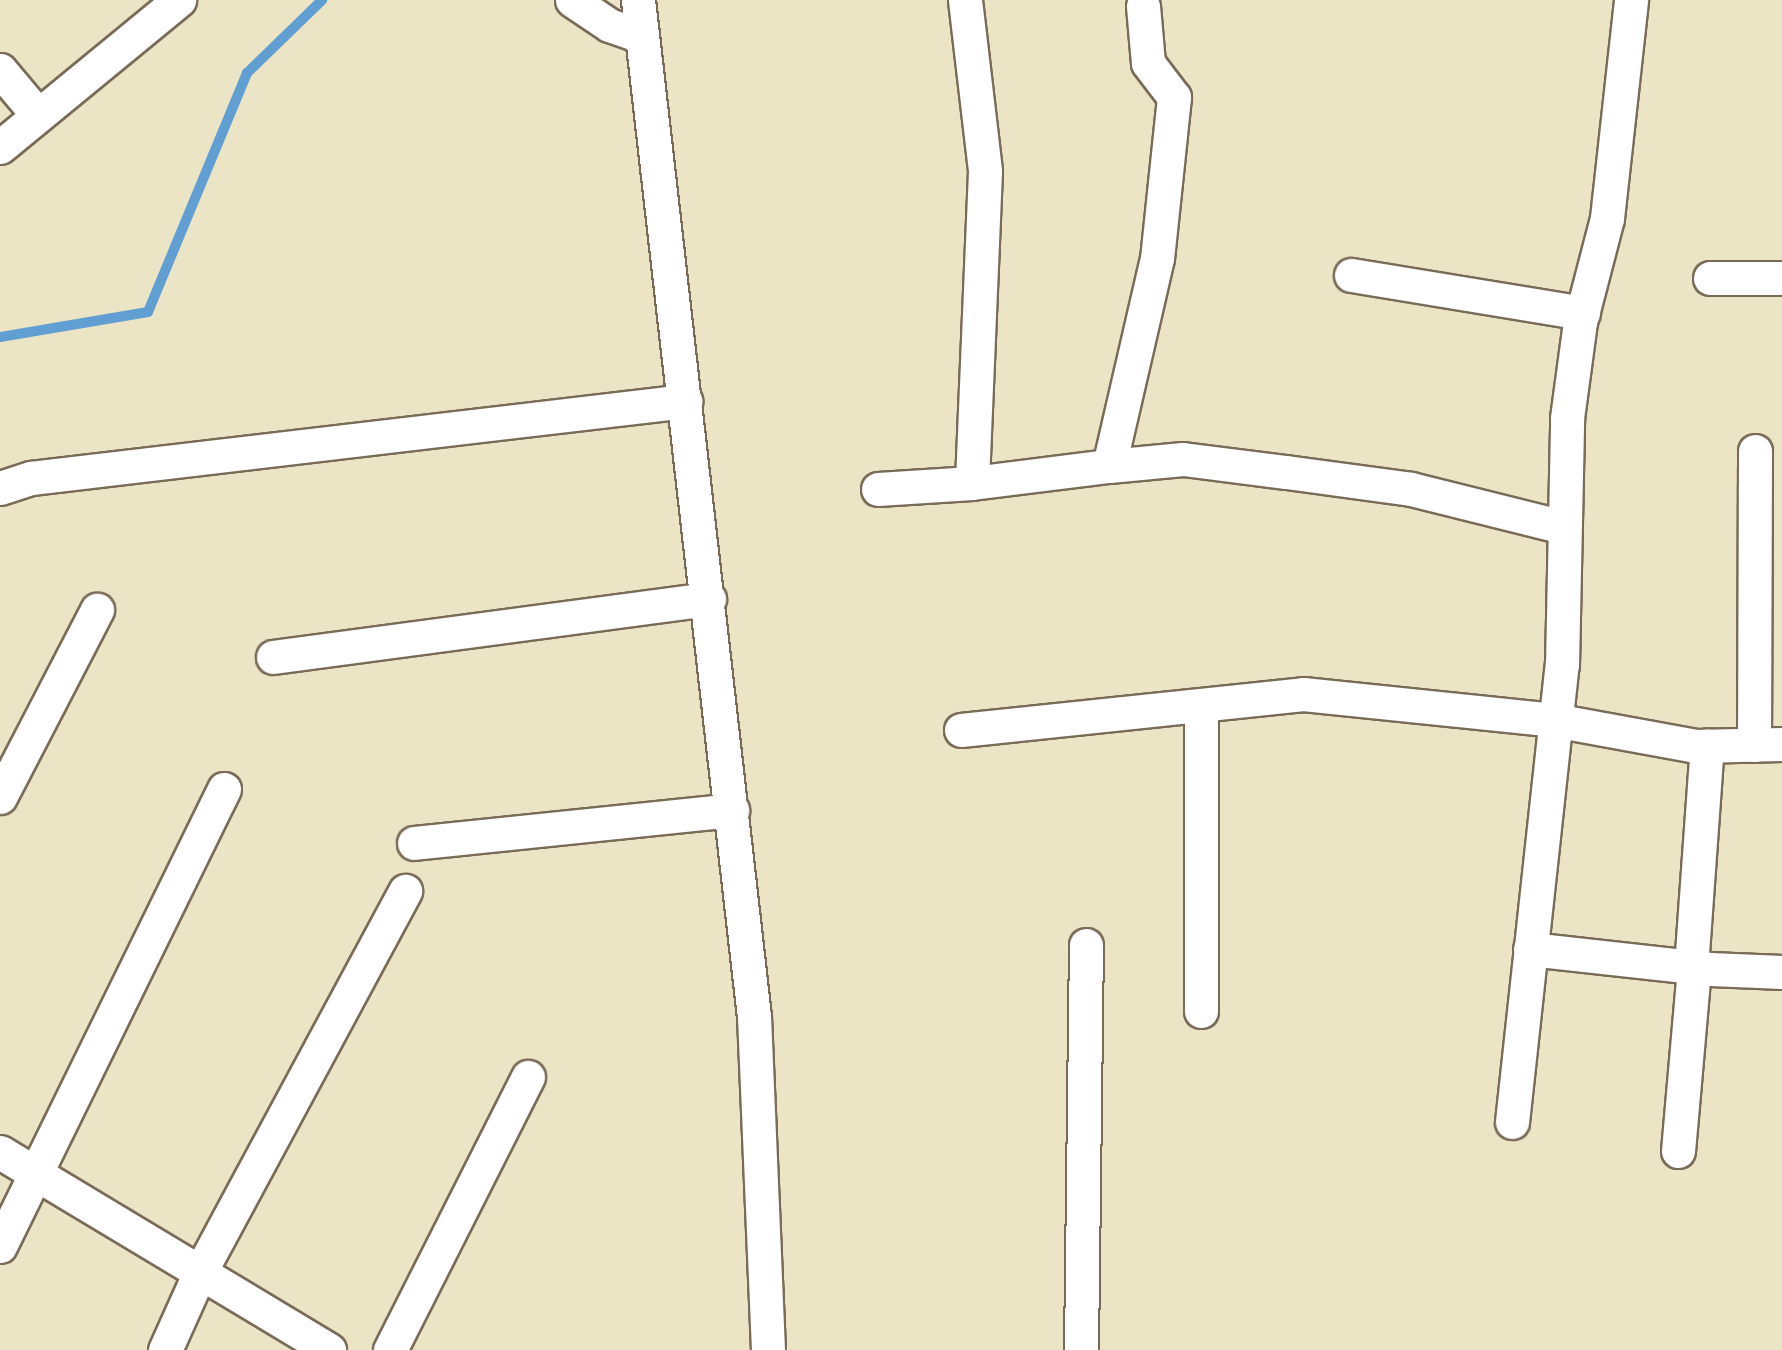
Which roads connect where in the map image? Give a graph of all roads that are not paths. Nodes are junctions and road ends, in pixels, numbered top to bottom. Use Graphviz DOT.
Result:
graph roads {
  1 [pos="179,0"];
  2 [pos="572,0"];
  3 [pos="638,0"];
  4 [pos="965,0"];
  5 [pos="1631,0"];
  6 [pos="1143,6"];
  7 [pos="641,36"];
  8 [pos="0,70"];
  9 [pos="38,114"];
  10 [pos="0,147"];
  11 [pos="1351,275"];
  12 [pos="1710,278"];
  13 [pos="1782,278"];
  14 [pos="1582,313"];
  15 [pos="685,401"];
  16 [pos="1755,451"];
  17 [pos="1108,466"];
  18 [pos="972,483"];
  19 [pos="0,488"];
  20 [pos="878,489"];
  21 [pos="1563,527"];
  22 [pos="709,599"];
  23 [pos="97,610"];
  24 [pos="273,657"];
  25 [pos="1201,705"];
  26 [pos="1554,720"];
  27 [pos="962,730"];
  28 [pos="1768,744"];
  29 [pos="1707,746"];
  30 [pos="224,789"];
  31 [pos="0,797"];
  32 [pos="732,810"];
  33 [pos="414,843"];
  34 [pos="405,891"];
  35 [pos="1086,945"];
  36 [pos="1530,949"];
  37 [pos="1693,967"];
  38 [pos="1782,972"];
  39 [pos="1201,1011"];
  40 [pos="528,1077"];
  41 [pos="1512,1122"];
  42 [pos="1678,1151"];
  43 [pos="0,1152"];
  44 [pos="34,1172"];
  45 [pos="0,1246"];
  46 [pos="200,1272"];
  47 [pos="165,1350"];
  48 [pos="329,1350"];
  49 [pos="390,1350"];
  50 [pos="768,1350"];
  51 [pos="1081,1350"];
  1 -- 9 [label="street"];
  2 -- 7 [label="street"];
  3 -- 7 [label="street"];
  4 -- 18 [label="street"];
  5 -- 14 [label="street"];
  6 -- 17 [label="street"];
  7 -- 15 [label="street"];
  8 -- 9 [label="street"];
  9 -- 10 [label="street"];
  11 -- 14 [label="street"];
  12 -- 13 [label="street"];
  14 -- 21 [label="street"];
  15 -- 19 [label="street"];
  15 -- 22 [label="street"];
  16 -- 28 [label="street"];
  17 -- 18 [label="street"];
  17 -- 21 [label="street"];
  18 -- 20 [label="street"];
  21 -- 26 [label="street"];
  22 -- 24 [label="street"];
  22 -- 32 [label="street"];
  23 -- 31 [label="street"];
  25 -- 26 [label="street"];
  25 -- 27 [label="street"];
  25 -- 39 [label="street"];
  26 -- 29 [label="street"];
  26 -- 36 [label="street"];
  28 -- 29 [label="street"];
  29 -- 37 [label="street"];
  30 -- 44 [label="street"];
  32 -- 33 [label="street"];
  32 -- 50 [label="street"];
  34 -- 46 [label="street"];
  35 -- 51 [label="street"];
  36 -- 37 [label="street"];
  36 -- 41 [label="street"];
  37 -- 38 [label="street"];
  37 -- 42 [label="street"];
  40 -- 49 [label="street"];
  43 -- 44 [label="street"];
  44 -- 45 [label="street"];
  44 -- 46 [label="street"];
  46 -- 47 [label="street"];
  46 -- 48 [label="street"];
}
